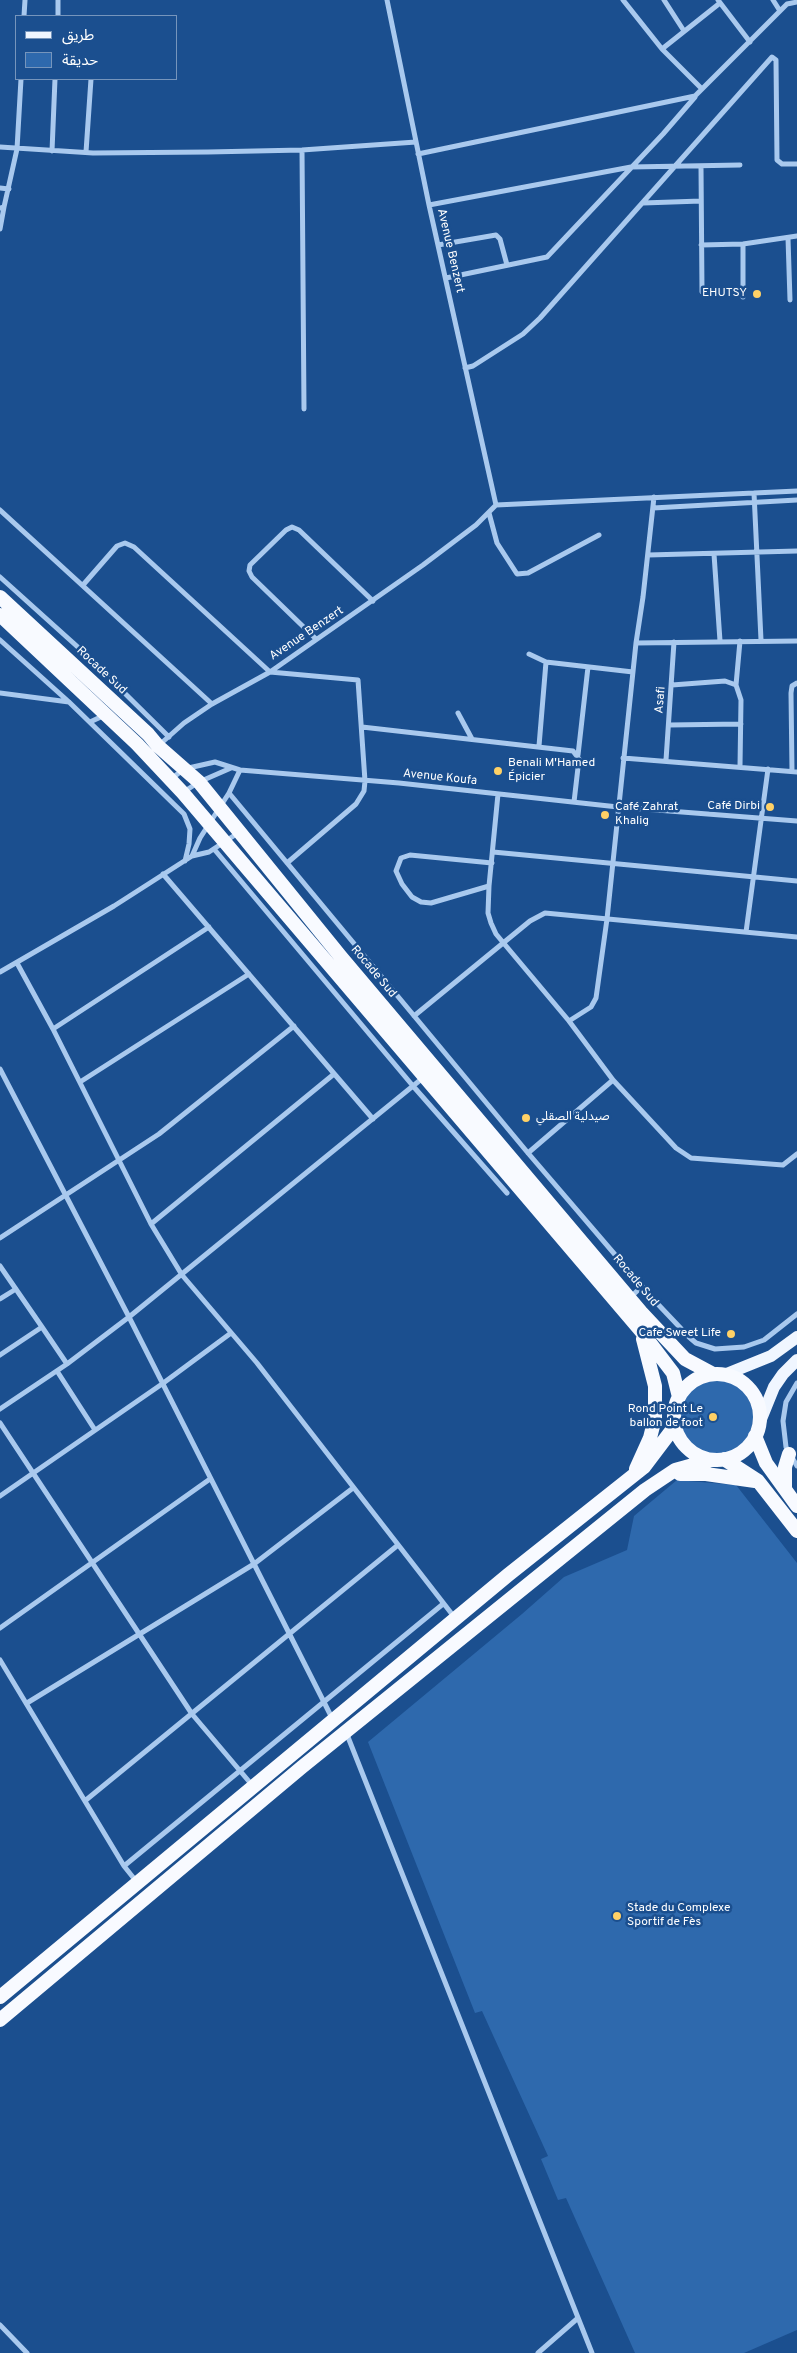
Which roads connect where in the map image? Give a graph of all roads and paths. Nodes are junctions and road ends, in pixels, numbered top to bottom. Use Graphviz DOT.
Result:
graph roads {
  1 [pos="24,0"];
  2 [pos="58,0"];
  3 [pos="387,0"];
  4 [pos="623,0"];
  5 [pos="664,0"];
  6 [pos="773,0"];
  7 [pos="719,1"];
  8 [pos="797,2"];
  9 [pos="780,11"];
  10 [pos="24,15"];
  11 [pos="58,15"];
  12 [pos="684,31"];
  13 [pos="750,42"];
  14 [pos="662,49"];
  15 [pos="21,80"];
  16 [pos="55,80"];
  17 [pos="91,80"];
  18 [pos="702,89"];
  19 [pos="695,96"];
  20 [pos="416,142"];
  21 [pos="0,147"];
  22 [pos="17,149"];
  23 [pos="302,150"];
  24 [pos="52,151"];
  25 [pos="86,152"];
  26 [pos="418,154"];
  27 [pos="797,164"];
  28 [pos="674,165"];
  29 [pos="740,165"];
  30 [pos="631,167"];
  31 [pos="701,167"];
  32 [pos="0,188"];
  33 [pos="8,189"];
  34 [pos="701,201"];
  35 [pos="644,203"];
  36 [pos="429,205"];
  37 [pos="2,207"];
  38 [pos="0,229"];
  39 [pos="797,236"];
  40 [pos="788,238"];
  41 [pos="742,244"];
  42 [pos="438,245"];
  43 [pos="701,245"];
  44 [pos="507,265"];
  45 [pos="446,278"];
  46 [pos="702,292"];
  47 [pos="743,297"];
  48 [pos="790,300"];
  49 [pos="464,368"];
  50 [pos="304,409"];
  51 [pos="797,491"];
  52 [pos="754,493"];
  53 [pos="654,497"];
  54 [pos="797,500"];
  55 [pos="754,502"];
  56 [pos="496,505"];
  57 [pos="653,508"];
  58 [pos="0,510"];
  59 [pos="489,513"];
  60 [pos="599,535"];
  61 [pos="797,551"];
  62 [pos="756,552"];
  63 [pos="714,554"];
  64 [pos="648,555"];
  65 [pos="0,577"];
  66 [pos="83,585"];
  67 [pos="0,597"];
  68 [pos="373,600"];
  69 [pos="0,615"];
  70 [pos="316,639"];
  71 [pos="0,640"];
  72 [pos="740,640"];
  73 [pos="761,640"];
  74 [pos="720,641"];
  75 [pos="797,641"];
  76 [pos="674,642"];
  77 [pos="636,643"];
  78 [pos="528,654"];
  79 [pos="546,662"];
  80 [pos="588,667"];
  81 [pos="270,672"];
  82 [pos="633,672"];
  83 [pos="797,682"];
  84 [pos="736,685"];
  85 [pos="672,686"];
  86 [pos="0,693"];
  87 [pos="69,702"];
  88 [pos="212,704"];
  89 [pos="458,713"];
  90 [pos="106,714"];
  91 [pos="90,722"];
  92 [pos="741,724"];
  93 [pos="668,725"];
  94 [pos="362,727"];
  95 [pos="169,736"];
  96 [pos="472,739"];
  97 [pos="539,746"];
  98 [pos="153,751"];
  99 [pos="578,755"];
  100 [pos="623,758"];
  101 [pos="666,760"];
  102 [pos="740,766"];
  103 [pos="231,768"];
  104 [pos="184,769"];
  105 [pos="768,769"];
  106 [pos="240,770"];
  107 [pos="794,771"];
  108 [pos="170,779"];
  109 [pos="365,781"];
  110 [pos="199,782"];
  111 [pos="182,793"];
  112 [pos="229,793"];
  113 [pos="498,794"];
  114 [pos="574,802"];
  115 [pos="618,807"];
  116 [pos="220,809"];
  117 [pos="762,818"];
  118 [pos="797,821"];
  119 [pos="210,825"];
  120 [pos="239,832"];
  121 [pos="220,846"];
  122 [pos="493,852"];
  123 [pos="192,856"];
  124 [pos="185,861"];
  125 [pos="287,863"];
  126 [pos="492,864"];
  127 [pos="612,864"];
  128 [pos="163,874"];
  129 [pos="753,877"];
  130 [pos="797,881"];
  131 [pos="489,886"];
  132 [pos="607,919"];
  133 [pos="209,926"];
  134 [pos="746,932"];
  135 [pos="797,937"];
  136 [pos="504,943"];
  137 [pos="17,963"];
  138 [pos="0,972"];
  139 [pos="249,974"];
  140 [pos="414,1016"];
  141 [pos="569,1021"];
  142 [pos="294,1026"];
  143 [pos="53,1029"];
  144 [pos="0,1069"];
  145 [pos="334,1074"];
  146 [pos="424,1076"];
  147 [pos="614,1080"];
  148 [pos="80,1082"];
  149 [pos="413,1086"];
  150 [pos="373,1119"];
  151 [pos="528,1152"];
  152 [pos="797,1154"];
  153 [pos="118,1161"];
  154 [pos="506,1192"];
  155 [pos="66,1194"];
  156 [pos="151,1224"];
  157 [pos="0,1238"];
  158 [pos="0,1266"];
  159 [pos="182,1275"];
  160 [pos="642,1286"];
  161 [pos="16,1289"];
  162 [pos="0,1299"];
  163 [pos="630,1299"];
  164 [pos="797,1314"];
  165 [pos="129,1317"];
  166 [pos="672,1320"];
  167 [pos="42,1327"];
  168 [pos="641,1331"];
  169 [pos="231,1333"];
  170 [pos="661,1334"];
  171 [pos="796,1335"];
  172 [pos="0,1355"];
  173 [pos="797,1360"];
  174 [pos="67,1364"];
  175 [pos="57,1371"];
  176 [pos="719,1375"];
  177 [pos="797,1383"];
  178 [pos="162,1384"];
  179 [pos="679,1397"];
  180 [pos="0,1409"];
  181 [pos="0,1423"];
  182 [pos="675,1426"];
  183 [pos="95,1430"];
  184 [pos="757,1430"];
  185 [pos="789,1454"];
  186 [pos="718,1460"];
  187 [pos="797,1466"];
  188 [pos="34,1473"];
  189 [pos="632,1478"];
  190 [pos="662,1478"];
  191 [pos="210,1479"];
  192 [pos="758,1481"];
  193 [pos="353,1488"];
  194 [pos="785,1489"];
  195 [pos="0,1496"];
  196 [pos="797,1506"];
  197 [pos="797,1531"];
  198 [pos="398,1546"];
  199 [pos="94,1563"];
  200 [pos="254,1564"];
  201 [pos="443,1604"];
  202 [pos="455,1619"];
  203 [pos="0,1628"];
  204 [pos="140,1633"];
  205 [pos="289,1633"];
  206 [pos="0,1660"];
  207 [pos="323,1701"];
  208 [pos="26,1703"];
  209 [pos="192,1714"];
  210 [pos="333,1720"];
  211 [pos="346,1731"];
  212 [pos="239,1770"];
  213 [pos="254,1786"];
  214 [pos="86,1800"];
  215 [pos="124,1866"];
  216 [pos="138,1882"];
  217 [pos="0,1997"];
  218 [pos="0,2020"];
  219 [pos="578,2318"];
  220 [pos="0,2325"];
  221 [pos="27,2353"];
  222 [pos="538,2353"];
  223 [pos="592,2353"];
  1 -- 10 [label="street"];
  2 -- 11 [label="street"];
  3 -- 20 [label="street, Avenue Benzert"];
  4 -- 14 [label="street"];
  5 -- 12 [label="street"];
  6 -- 9 [label="street"];
  7 -- 12 [label="street"];
  7 -- 13 [label="street"];
  8 -- 9 [label="street"];
  9 -- 13 [label="street"];
  12 -- 14 [label="street"];
  13 -- 18 [label="street"];
  14 -- 18 [label="street"];
  15 -- 22 [label="street"];
  16 -- 24 [label="street"];
  17 -- 25 [label="street"];
  18 -- 19 [label="street"];
  19 -- 26 [label="street"];
  19 -- 30 [label="street"];
  20 -- 23 [label="street"];
  20 -- 26 [label="street, Avenue Benzert"];
  21 -- 22 [label="street"];
  22 -- 24 [label="street"];
  22 -- 33 [label="street"];
  23 -- 25 [label="street"];
  23 -- 50 [label="street"];
  24 -- 25 [label="street"];
  26 -- 36 [label="street, Avenue Benzert"];
  27 -- 28 [label="street"];
  28 -- 30 [label="street"];
  28 -- 31 [label="street"];
  28 -- 35 [label="street"];
  29 -- 31 [label="street"];
  30 -- 36 [label="street"];
  30 -- 44 [label="street"];
  31 -- 34 [label="street"];
  32 -- 33 [label="street"];
  33 -- 37 [label="street"];
  34 -- 35 [label="street"];
  34 -- 43 [label="street"];
  35 -- 49 [label="street"];
  36 -- 42 [label="street, Avenue Benzert"];
  37 -- 38 [label="street"];
  39 -- 40 [label="street"];
  40 -- 41 [label="street"];
  40 -- 48 [label="street"];
  41 -- 43 [label="street"];
  41 -- 47 [label="street"];
  42 -- 44 [label="street"];
  42 -- 45 [label="street, Avenue Benzert"];
  43 -- 46 [label="street"];
  44 -- 45 [label="street"];
  45 -- 49 [label="street, Avenue Benzert"];
  49 -- 56 [label="street, Avenue Benzert"];
  51 -- 52 [label="street"];
  52 -- 53 [label="street"];
  52 -- 55 [label="street"];
  53 -- 56 [label="street"];
  53 -- 57 [label="street"];
  54 -- 55 [label="street"];
  55 -- 57 [label="street"];
  55 -- 62 [label="street"];
  56 -- 59 [label="street, Avenue Benzert"];
  57 -- 64 [label="street"];
  58 -- 66 [label="street"];
  59 -- 60 [label="street"];
  59 -- 68 [label="street, Avenue Benzert"];
  61 -- 62 [label="street"];
  62 -- 63 [label="street"];
  62 -- 73 [label="street"];
  63 -- 64 [label="street"];
  63 -- 74 [label="street"];
  64 -- 77 [label="street"];
  65 -- 95 [label="street"];
  66 -- 81 [label="street"];
  66 -- 88 [label="street"];
  67 -- 98 [label="highway, Rocade Sud"];
  68 -- 70 [label="street, Avenue Benzert"];
  68 -- 70 [label="street"];
  69 -- 90 [label="highway, Rocade Sud"];
  70 -- 81 [label="street, Avenue Benzert"];
  71 -- 87 [label="street"];
  72 -- 73 [label="street"];
  72 -- 74 [label="street"];
  72 -- 84 [label="street"];
  73 -- 75 [label="street"];
  74 -- 76 [label="street"];
  76 -- 77 [label="street"];
  76 -- 85 [label="street, Asafi"];
  77 -- 82 [label="street"];
  78 -- 79 [label="street"];
  79 -- 80 [label="street"];
  79 -- 97 [label="street"];
  80 -- 82 [label="street"];
  80 -- 99 [label="street"];
  81 -- 88 [label="street, Avenue Benzert"];
  81 -- 94 [label="street"];
  82 -- 100 [label="street"];
  83 -- 107 [label="street"];
  84 -- 85 [label="street"];
  84 -- 92 [label="street"];
  85 -- 93 [label="street, Asafi"];
  86 -- 87 [label="street"];
  87 -- 91 [label="street"];
  88 -- 95 [label="street, Avenue Benzert"];
  89 -- 96 [label="street"];
  90 -- 91 [label="street"];
  90 -- 98 [label="highway, Rocade Sud"];
  91 -- 124 [label="street"];
  92 -- 93 [label="street"];
  92 -- 102 [label="street"];
  93 -- 101 [label="street, Asafi"];
  94 -- 96 [label="street"];
  94 -- 109 [label="street"];
  95 -- 98 [label="street, Avenue Benzert"];
  96 -- 97 [label="street"];
  97 -- 99 [label="street"];
  98 -- 104 [label="highway, Rocade Sud"];
  98 -- 108 [label="highway, Rocade Sud"];
  99 -- 114 [label="street"];
  100 -- 101 [label="street"];
  100 -- 115 [label="street"];
  101 -- 102 [label="street"];
  102 -- 105 [label="street"];
  103 -- 104 [label="street, Avenue Koufa"];
  103 -- 106 [label="street, Avenue Koufa"];
  103 -- 110 [label="street"];
  104 -- 108 [label="street, Avenue Koufa"];
  104 -- 110 [label="highway, Rocade Sud"];
  105 -- 107 [label="street"];
  105 -- 117 [label="street"];
  106 -- 109 [label="street, Avenue Koufa"];
  106 -- 112 [label="street"];
  108 -- 111 [label="highway, Rocade Sud"];
  109 -- 113 [label="street, Avenue Koufa"];
  109 -- 125 [label="street"];
  110 -- 111 [label="street"];
  110 -- 116 [label="highway, Rocade Sud"];
  111 -- 119 [label="highway, Rocade Sud"];
  112 -- 116 [label="street"];
  112 -- 125 [label="street"];
  113 -- 114 [label="street, Avenue Koufa"];
  113 -- 122 [label="street"];
  114 -- 115 [label="street, Avenue Koufa"];
  115 -- 117 [label="street, Avenue Koufa"];
  115 -- 127 [label="street"];
  116 -- 119 [label="street"];
  116 -- 120 [label="highway, Rocade Sud"];
  117 -- 118 [label="street, Avenue Koufa"];
  117 -- 129 [label="street"];
  119 -- 121 [label="highway, Rocade Sud"];
  119 -- 123 [label="street"];
  120 -- 121 [label="street"];
  120 -- 163 [label="highway, Rocade Sud"];
  121 -- 123 [label="street"];
  121 -- 146 [label="highway, Rocade Sud"];
  121 -- 149 [label="street"];
  122 -- 126 [label="street"];
  122 -- 127 [label="street"];
  123 -- 124 [label="street"];
  124 -- 128 [label="street"];
  125 -- 140 [label="street"];
  126 -- 131 [label="street"];
  126 -- 131 [label="street"];
  127 -- 129 [label="street"];
  127 -- 132 [label="street"];
  128 -- 133 [label="street"];
  128 -- 137 [label="street"];
  129 -- 130 [label="street"];
  129 -- 134 [label="street"];
  131 -- 136 [label="street"];
  132 -- 134 [label="street"];
  132 -- 136 [label="street"];
  132 -- 141 [label="street"];
  133 -- 139 [label="street"];
  133 -- 143 [label="street"];
  134 -- 135 [label="street"];
  136 -- 140 [label="street"];
  136 -- 141 [label="street"];
  137 -- 138 [label="street"];
  137 -- 143 [label="street"];
  139 -- 142 [label="street"];
  139 -- 148 [label="street"];
  140 -- 151 [label="street"];
  141 -- 147 [label="street"];
  142 -- 145 [label="street"];
  142 -- 153 [label="street"];
  143 -- 148 [label="street"];
  144 -- 155 [label="street"];
  145 -- 150 [label="street"];
  145 -- 156 [label="street"];
  146 -- 149 [label="street"];
  146 -- 168 [label="highway, Rocade Sud"];
  147 -- 151 [label="street"];
  147 -- 152 [label="street"];
  148 -- 153 [label="street"];
  149 -- 150 [label="street"];
  149 -- 154 [label="street"];
  150 -- 159 [label="street"];
  151 -- 160 [label="street"];
  153 -- 155 [label="street"];
  153 -- 156 [label="street"];
  155 -- 157 [label="street"];
  155 -- 165 [label="street"];
  156 -- 159 [label="street"];
  158 -- 161 [label="street"];
  159 -- 165 [label="street"];
  159 -- 169 [label="street"];
  160 -- 163 [label="street"];
  160 -- 166 [label="street"];
  161 -- 162 [label="street"];
  161 -- 167 [label="street"];
  163 -- 170 [label="highway, Rocade Sud"];
  164 -- 166 [label="street"];
  165 -- 174 [label="street"];
  165 -- 178 [label="street"];
  166 -- 170 [label="street"];
  167 -- 172 [label="street"];
  167 -- 174 [label="street"];
  168 -- 179 [label="highway, Rocade Sud"];
  168 -- 189 [label="highway"];
  169 -- 178 [label="street"];
  169 -- 193 [label="street"];
  170 -- 176 [label="highway, Rocade Sud"];
  171 -- 176 [label="main road"];
  173 -- 184 [label="main road"];
  174 -- 175 [label="street"];
  175 -- 180 [label="street"];
  175 -- 183 [label="street"];
  176 -- 179 [label="highway"];
  176 -- 184 [label="highway"];
  177 -- 185 [label="street"];
  178 -- 183 [label="street"];
  178 -- 191 [label="street"];
  179 -- 182 [label="highway"];
  181 -- 188 [label="street"];
  182 -- 186 [label="highway"];
  182 -- 189 [label="highway"];
  183 -- 188 [label="street"];
  184 -- 186 [label="highway"];
  184 -- 194 [label="highway"];
  185 -- 187 [label="street"];
  185 -- 194 [label="highway"];
  186 -- 190 [label="highway"];
  186 -- 192 [label="highway"];
  188 -- 195 [label="street"];
  188 -- 199 [label="street"];
  189 -- 202 [label="highway"];
  190 -- 192 [label="highway"];
  190 -- 211 [label="highway"];
  191 -- 199 [label="street"];
  191 -- 200 [label="street"];
  192 -- 197 [label="highway"];
  193 -- 198 [label="street"];
  193 -- 200 [label="street"];
  194 -- 196 [label="highway"];
  198 -- 201 [label="street"];
  198 -- 205 [label="street"];
  199 -- 203 [label="street"];
  199 -- 204 [label="street"];
  200 -- 204 [label="street"];
  200 -- 205 [label="street"];
  201 -- 202 [label="street"];
  201 -- 207 [label="street"];
  202 -- 210 [label="highway"];
  204 -- 208 [label="street"];
  204 -- 209 [label="street"];
  205 -- 207 [label="street"];
  205 -- 209 [label="street"];
  206 -- 208 [label="street"];
  207 -- 210 [label="street"];
  207 -- 212 [label="street"];
  208 -- 214 [label="street"];
  209 -- 212 [label="street"];
  209 -- 214 [label="street"];
  210 -- 213 [label="highway"];
  211 -- 218 [label="highway"];
  211 -- 219 [label="street"];
  212 -- 213 [label="street"];
  212 -- 215 [label="street"];
  213 -- 216 [label="highway"];
  214 -- 215 [label="street"];
  215 -- 216 [label="street"];
  216 -- 217 [label="highway"];
  219 -- 222 [label="street"];
  219 -- 223 [label="street"];
  220 -- 221 [label="street"];
}
